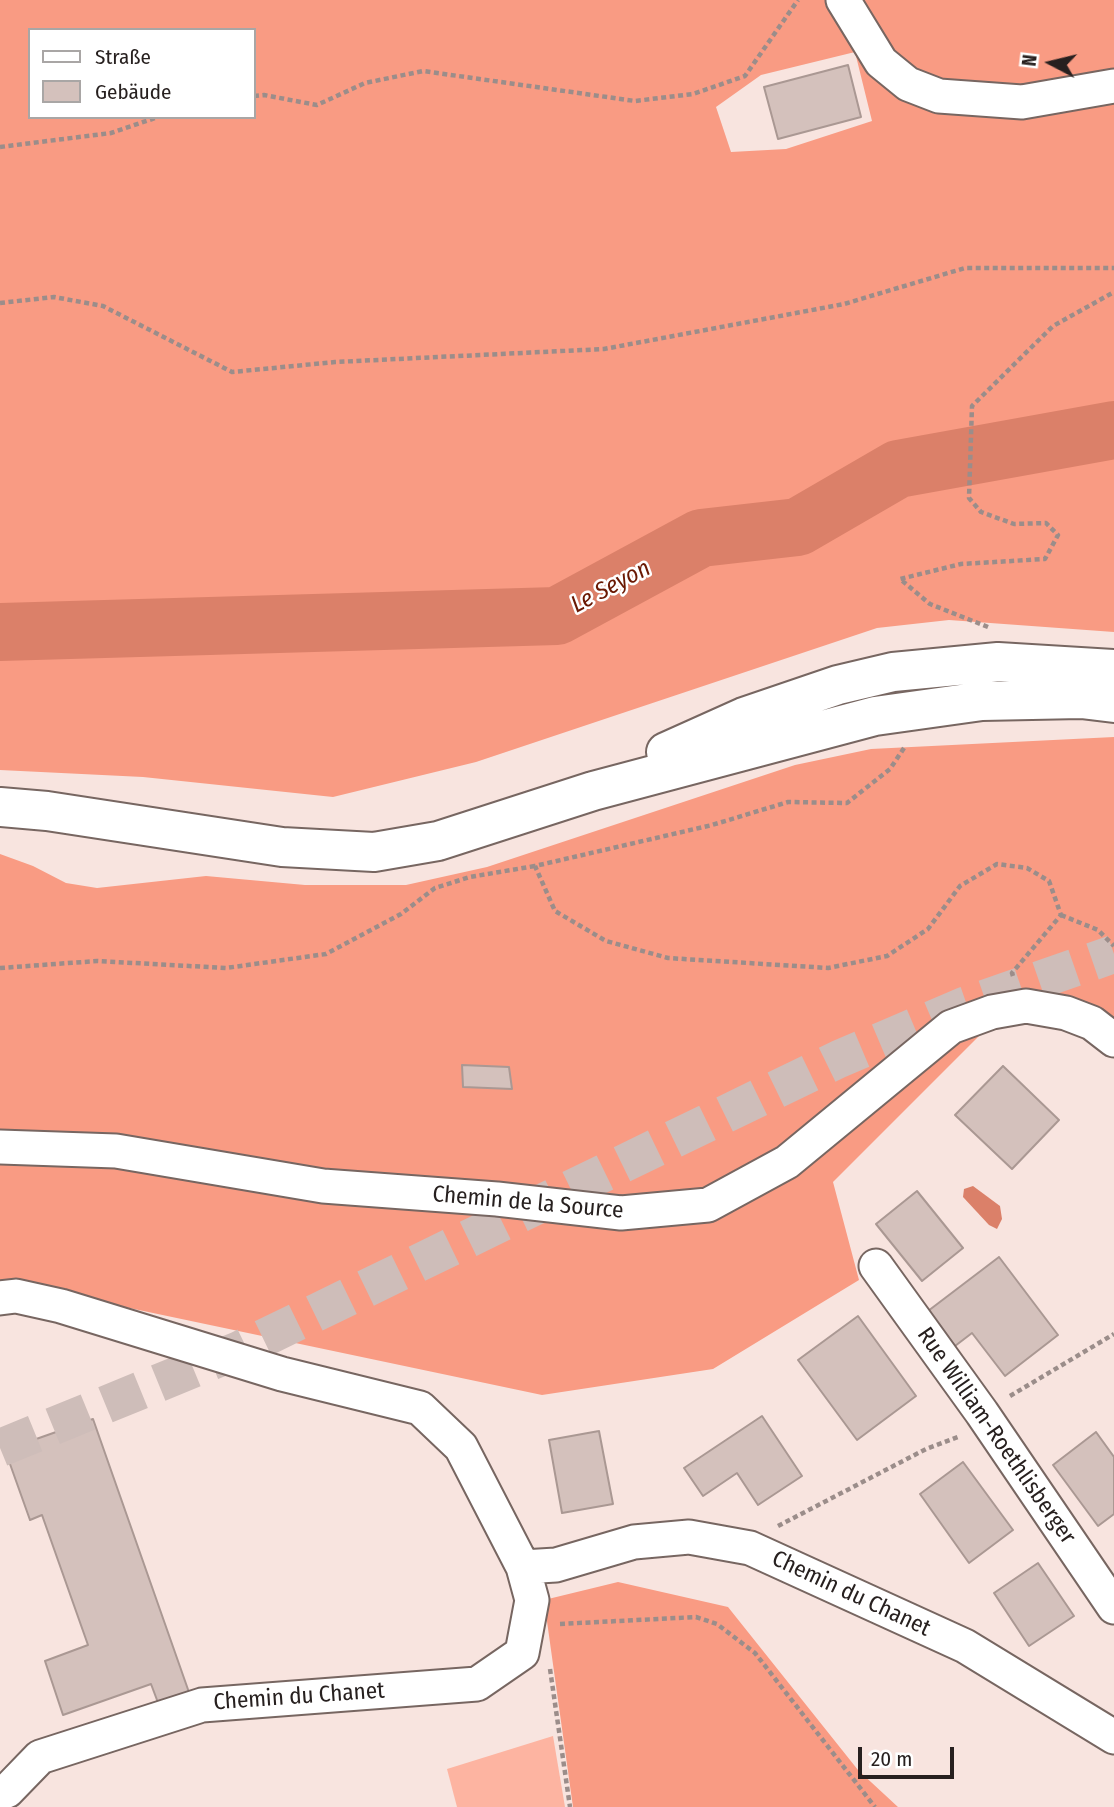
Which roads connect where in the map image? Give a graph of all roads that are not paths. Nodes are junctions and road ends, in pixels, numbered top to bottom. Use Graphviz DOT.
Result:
graph roads {
  1 [pos="843,0"];
  2 [pos="1114,86"];
  3 [pos="1114,669"];
  4 [pos="1114,703"];
  5 [pos="593,790"];
  6 [pos="0,807"];
  7 [pos="1114,1041"];
  8 [pos="0,1147"];
  9 [pos="876,1266"];
  10 [pos="0,1298"];
  11 [pos="523,1567"];
  12 [pos="1114,1606"];
  13 [pos="1114,1737"];
  14 [pos="0,1791"];
  1 -- 2 [label="street"];
  3 -- 5 [label="highway"];
  4 -- 5 [label="highway"];
  5 -- 6 [label="highway"];
  7 -- 8 [label="street, Chemin de la Source"];
  9 -- 12 [label="street, Rue William-Roethlisberger"];
  10 -- 11 [label="street"];
  11 -- 13 [label="street, Chemin du Chanet"];
  11 -- 14 [label="street, Chemin du Chanet"];
}
